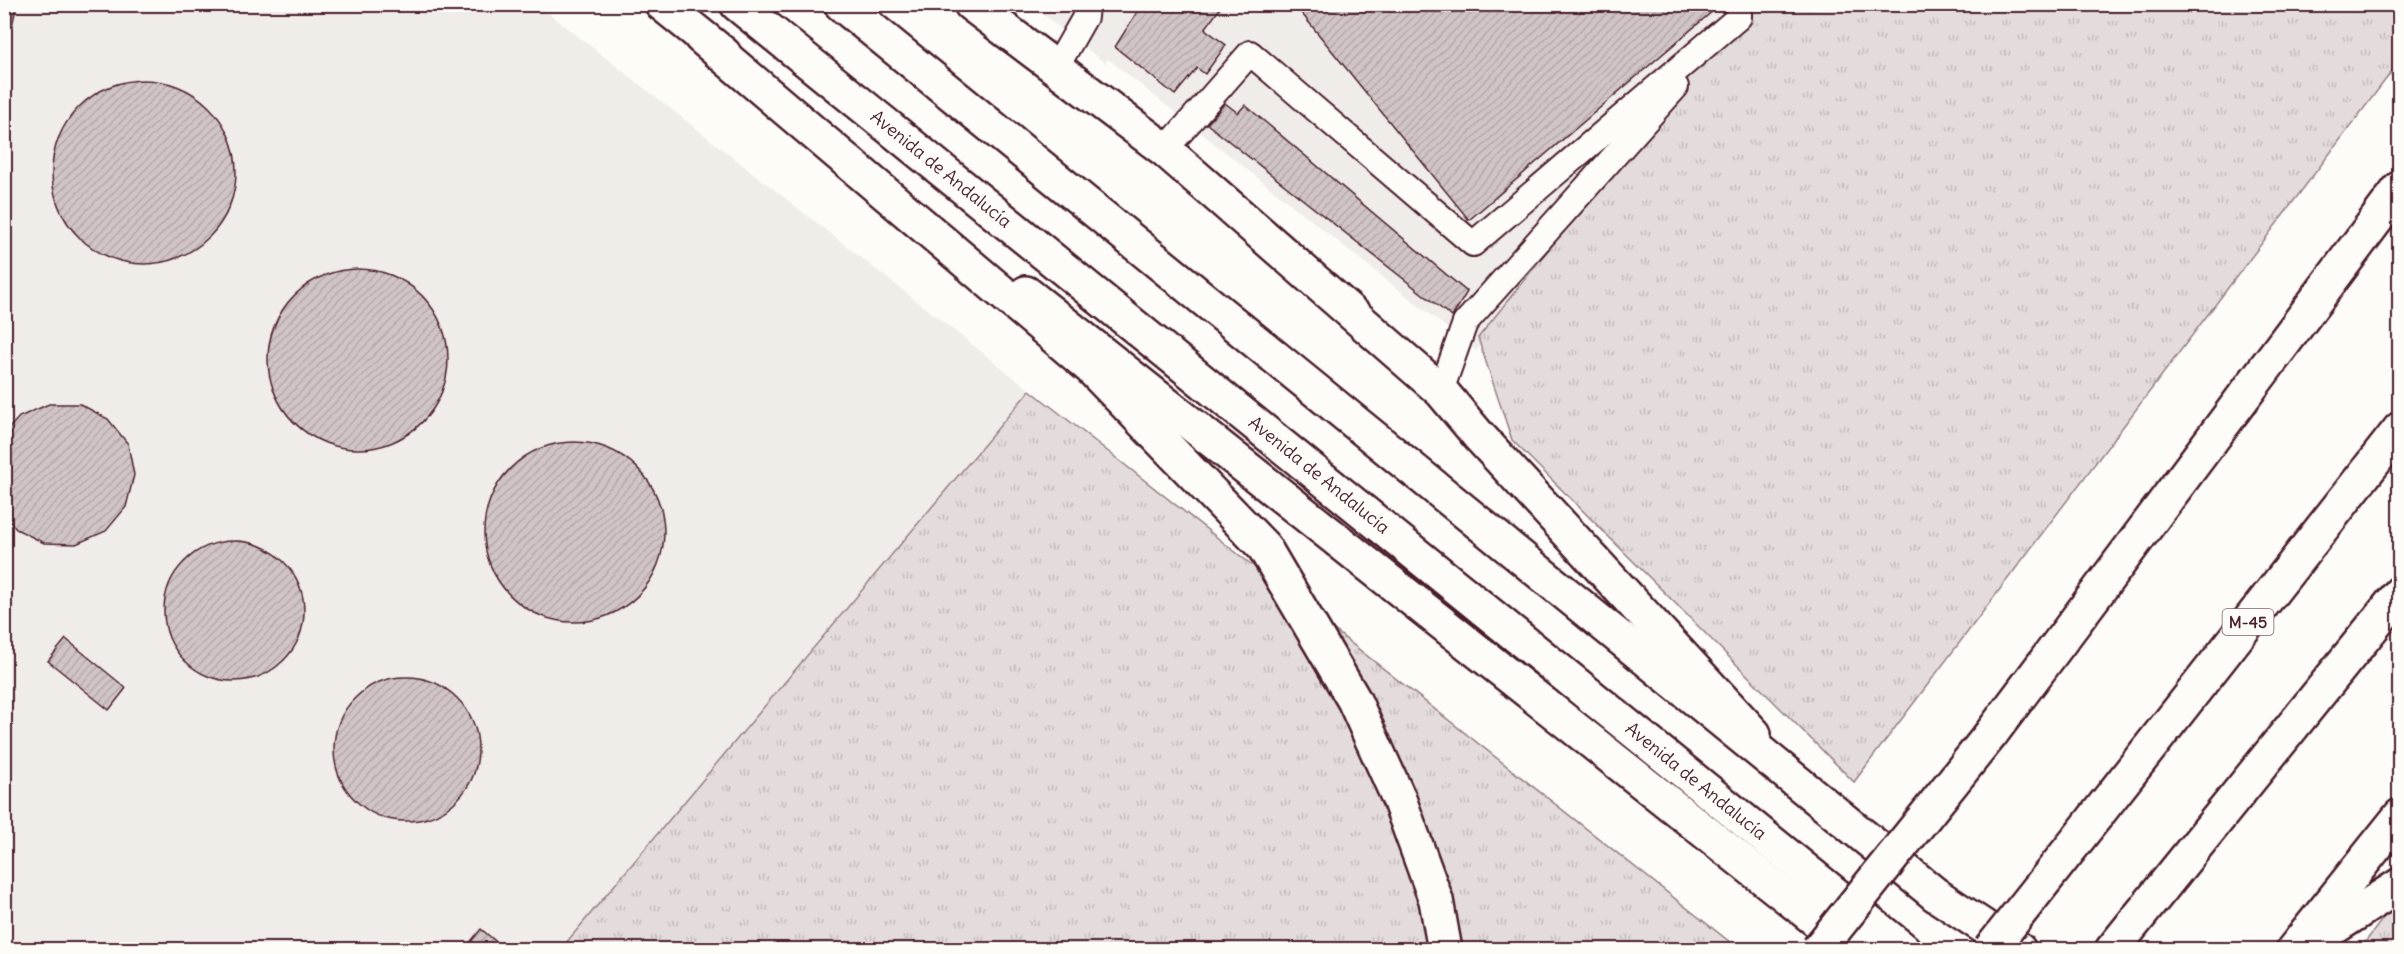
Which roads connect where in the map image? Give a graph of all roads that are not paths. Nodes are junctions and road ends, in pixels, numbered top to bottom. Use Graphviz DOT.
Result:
graph roads {
  1 [pos="662,4"];
  2 [pos="737,4"];
  3 [pos="841,4"];
  4 [pos="971,4"];
  5 [pos="1086,4"];
  6 [pos="1739,11"];
  7 [pos="702,37"];
  8 [pos="1056,68"];
  9 [pos="1165,150"];
  10 [pos="2400,188"];
  11 [pos="1441,391"];
  12 [pos="2400,429"];
  13 [pos="2400,593"];
  14 [pos="1802,786"];
  15 [pos="2400,816"];
  16 [pos="2400,885"];
  17 [pos="1936,895"];
  18 [pos="1902,948"];
  19 [pos="1445,950"];
  20 [pos="1818,950"];
  21 [pos="1854,950"];
  22 [pos="1990,950"];
  23 [pos="1998,950"];
  24 [pos="2019,950"];
  25 [pos="2112,950"];
  26 [pos="2293,950"];
  27 [pos="2301,950"];
  1 -- 7 [label="main road"];
  2 -- 18 [label="main road, Avenida de Andalucía"];
  3 -- 14 [label="main road"];
  4 -- 8 [label="main road"];
  5 -- 8 [label="lane"];
  6 -- 9 [label="lane"];
  6 -- 11 [label="lane"];
  7 -- 19 [label="main road"];
  7 -- 21 [label="main road, Avenida de Andalucía"];
  8 -- 9 [label="main road"];
  9 -- 11 [label="main road"];
  10 -- 20 [label="main road, bridge"];
  11 -- 14 [label="main road"];
  12 -- 22 [label="main road, M-45, bridge"];
  13 -- 25 [label="main road"];
  14 -- 17 [label="main road"];
  15 -- 26 [label="main road"];
  16 -- 27 [label="main road"];
  17 -- 23 [label="main road"];
  17 -- 24 [label="main road"];
}
